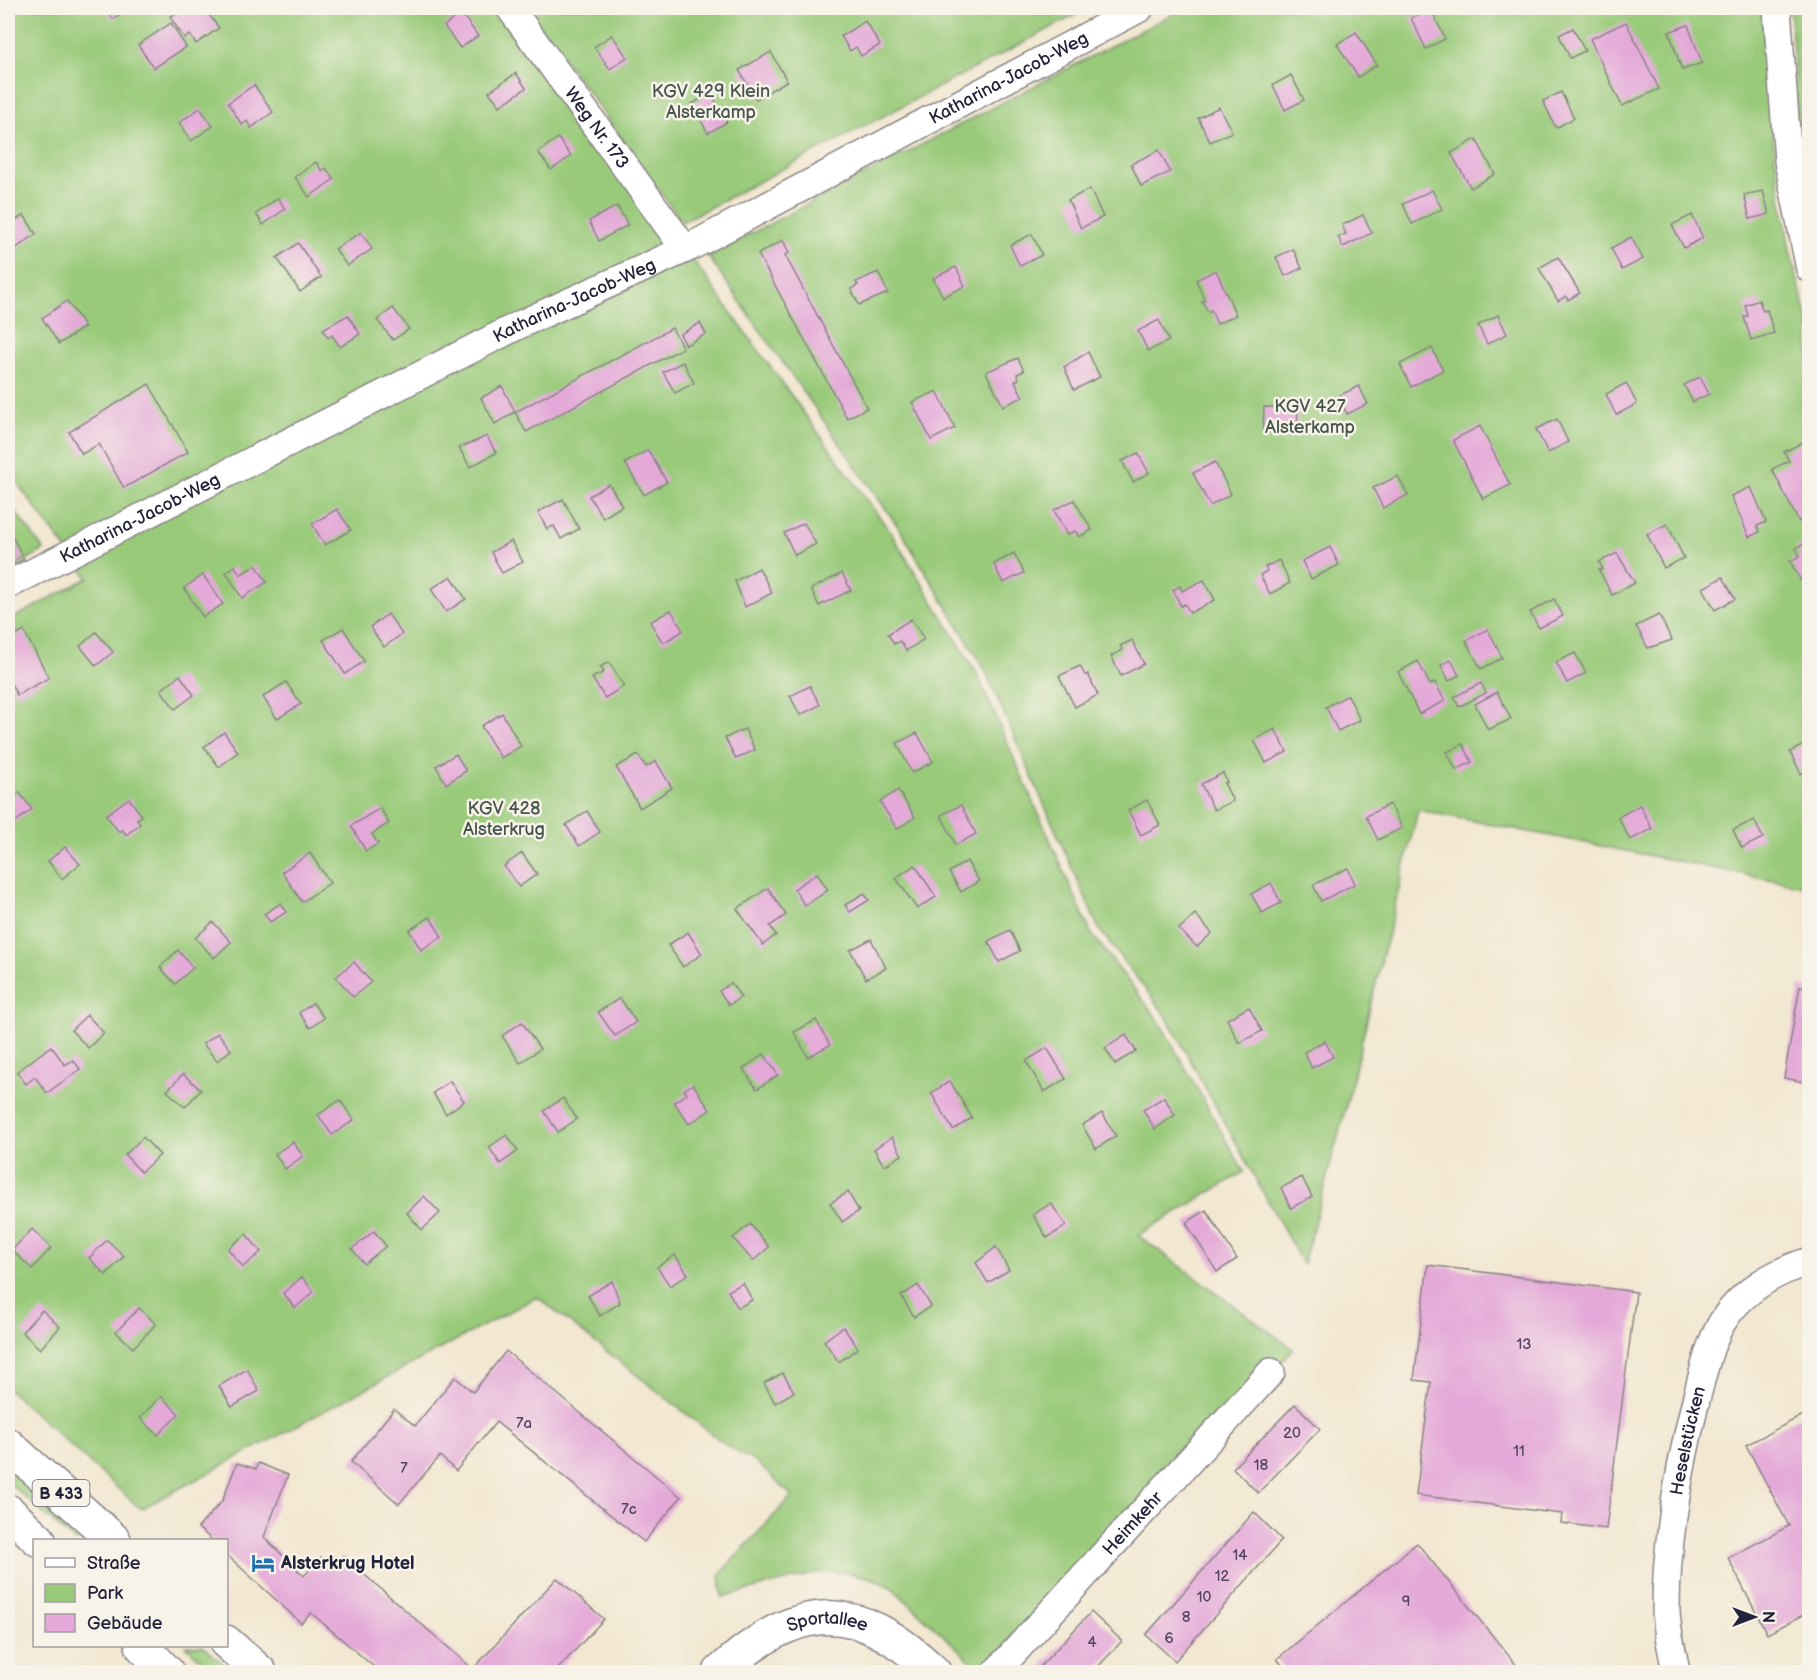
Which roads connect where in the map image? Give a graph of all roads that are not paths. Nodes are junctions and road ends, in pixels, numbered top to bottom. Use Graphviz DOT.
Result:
graph roads {
  1 [pos="510,8"];
  2 [pos="1140,8"];
  3 [pos="1777,8"];
  4 [pos="685,249"];
  5 [pos="1809,269"];
  6 [pos="8,585"];
  7 [pos="1809,1261"];
  8 [pos="1271,1372"];
  9 [pos="8,1445"];
  10 [pos="8,1511"];
  11 [pos="38,1539"];
  12 [pos="113,1539"];
  13 [pos="228,1644"];
  14 [pos="143,1647"];
  15 [pos="167,1672"];
  16 [pos="260,1672"];
  17 [pos="720,1672"];
  18 [pos="934,1672"];
  19 [pos="996,1672"];
  20 [pos="1676,1672"];
  1 -- 4 [label="street, Weg Nr. 173"];
  2 -- 4 [label="street, Katharina-Jacob-Weg"];
  3 -- 5 [label="street"];
  4 -- 6 [label="street, Katharina-Jacob-Weg"];
  7 -- 20 [label="street, Heselstücken"];
  8 -- 19 [label="street, Heimkehr"];
  9 -- 12 [label="main road, B 433"];
  10 -- 11 [label="main road, B 433"];
  13 -- 16 [label="main road"];
  14 -- 15 [label="main road"];
  17 -- 18 [label="main road, Sportallee"];
}
